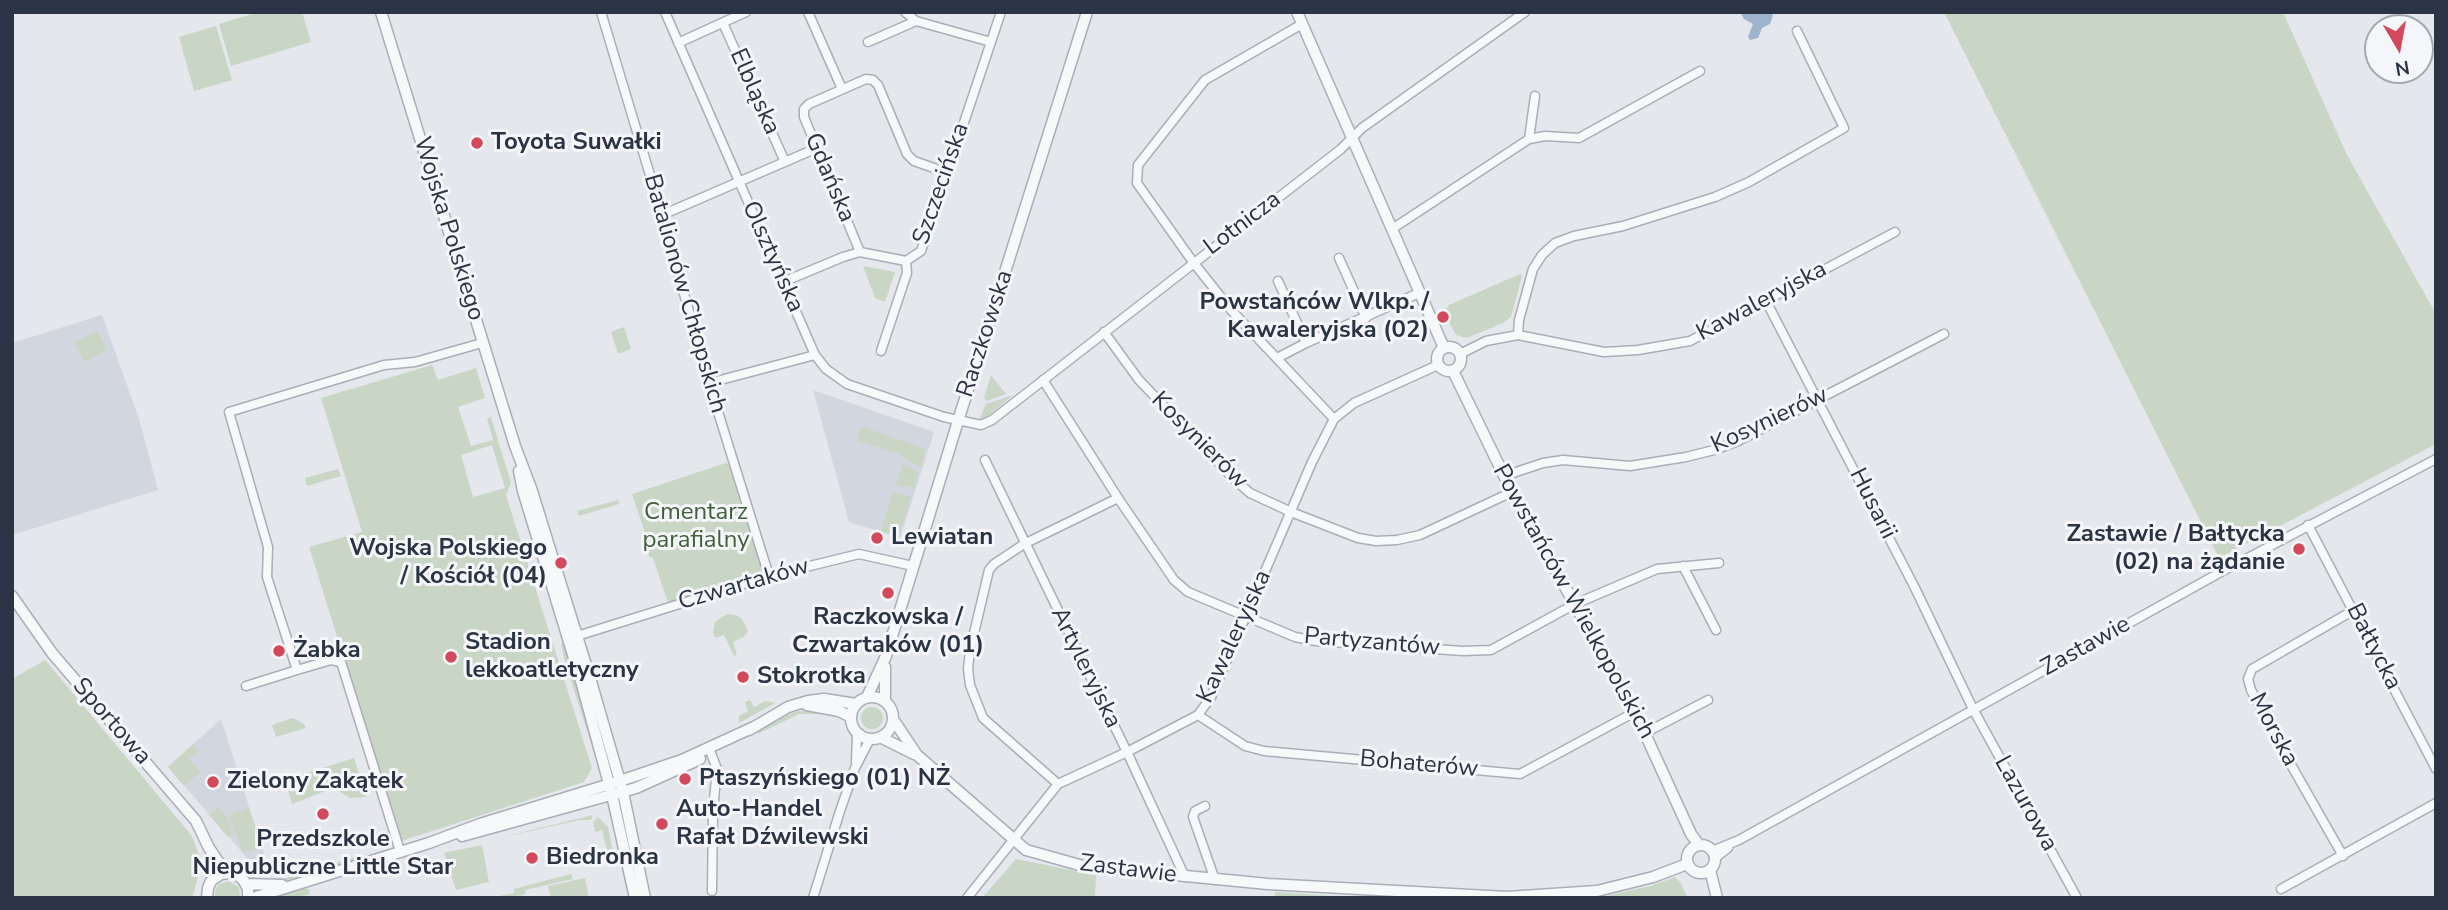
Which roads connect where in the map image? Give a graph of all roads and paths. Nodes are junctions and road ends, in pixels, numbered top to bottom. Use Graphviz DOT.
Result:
graph roads {
  1 [pos="381,12"];
  2 [pos="601,12"];
  3 [pos="665,12"];
  4 [pos="746,12"];
  5 [pos="808,12"];
  6 [pos="905,12"];
  7 [pos="1001,12"];
  8 [pos="1087,12"];
  9 [pos="1297,12"];
  10 [pos="1525,12"];
  11 [pos="916,21"];
  12 [pos="723,23"];
  13 [pos="1302,24"];
  14 [pos="1797,31"];
  15 [pos="868,42"];
  16 [pos="991,42"];
  17 [pos="678,43"];
  18 [pos="1700,71"];
  19 [pos="842,89"];
  20 [pos="1535,96"];
  21 [pos="1352,137"];
  22 [pos="1529,139"];
  23 [pos="817,148"];
  24 [pos="785,162"];
  25 [pos="948,173"];
  26 [pos="739,181"];
  27 [pos="662,215"];
  28 [pos="1392,229"];
  29 [pos="1895,232"];
  30 [pos="860,252"];
  31 [pos="1339,258"];
  32 [pos="906,261"];
  33 [pos="1193,262"];
  34 [pos="1278,281"];
  35 [pos="783,282"];
  36 [pos="1419,293"];
  37 [pos="1766,301"];
  38 [pos="1366,318"];
  39 [pos="1104,332"];
  40 [pos="1944,334"];
  41 [pos="1518,335"];
  42 [pos="482,342"];
  43 [pos="1306,343"];
  44 [pos="1444,348"];
  45 [pos="881,351"];
  46 [pos="1460,354"];
  47 [pos="816,355"];
  48 [pos="1277,358"];
  49 [pos="1438,365"];
  50 [pos="1453,370"];
  51 [pos="1043,380"];
  52 [pos="709,383"];
  53 [pos="1818,398"];
  54 [pos="1334,419"];
  55 [pos="958,421"];
  56 [pos="514,446"];
  57 [pos="2436,459"];
  58 [pos="985,460"];
  59 [pos="1504,477"];
  60 [pos="1512,492"];
  61 [pos="1118,498"];
  62 [pos="1290,512"];
  63 [pos="2308,525"];
  64 [pos="1024,544"];
  65 [pos="1719,563"];
  66 [pos="913,566"];
  67 [pos="1683,566"];
  68 [pos="769,576"];
  69 [pos="12,596"];
  70 [pos="1575,604"];
  71 [pos="2354,610"];
  72 [pos="1246,618"];
  73 [pos="1716,630"];
  74 [pos="577,636"];
  75 [pos="886,656"];
  76 [pos="297,670"];
  77 [pos="246,686"];
  78 [pos="867,697"];
  79 [pos="1708,700"];
  80 [pos="885,701"];
  81 [pos="856,704"];
  82 [pos="796,705"];
  83 [pos="1973,709"];
  84 [pos="1635,712"];
  85 [pos="1198,715"];
  86 [pos="851,717"];
  87 [pos="893,719"];
  88 [pos="1645,733"];
  89 [pos="858,734"];
  90 [pos="875,738"];
  91 [pos="710,750"];
  92 [pos="1127,752"];
  93 [pos="917,755"];
  94 [pos="855,768"];
  95 [pos="2436,769"];
  96 [pos="1058,784"];
  97 [pos="616,788"];
  98 [pos="2436,803"];
  99 [pos="1205,806"];
  100 [pos="1014,839"];
  101 [pos="1695,847"];
  102 [pos="209,848"];
  103 [pos="400,851"];
  104 [pos="1713,855"];
  105 [pos="2343,856"];
  106 [pos="1688,866"];
  107 [pos="1705,872"];
  108 [pos="226,873"];
  109 [pos="1185,877"];
  110 [pos="214,878"];
  111 [pos="1215,880"];
  112 [pos="246,884"];
  113 [pos="273,888"];
  114 [pos="2281,888"];
  115 [pos="712,891"];
  116 [pos="207,898"];
  117 [pos="250,898"];
  118 [pos="635,898"];
  119 [pos="645,898"];
  120 [pos="813,898"];
  121 [pos="967,898"];
  122 [pos="1717,898"];
  123 [pos="2077,898"];
  1 -- 42 [label="street, Wojska Polskiego"];
  2 -- 27 [label="street, Batalionów Chłopskich"];
  3 -- 17 [label="street, Olsztyńska"];
  4 -- 12 [label="street"];
  5 -- 19 [label="street"];
  6 -- 11 [label="street"];
  7 -- 16 [label="street, Szczecińska"];
  8 -- 55 [label="street, Raczkowska"];
  9 -- 13 [label="street"];
  10 -- 21 [label="street, Lotnicza"];
  11 -- 15 [label="street"];
  11 -- 16 [label="street"];
  12 -- 17 [label="street"];
  12 -- 24 [label="street, Elbląska"];
  13 -- 21 [label="street"];
  13 -- 33 [label="street"];
  14 -- 41 [label="street"];
  16 -- 25 [label="street, Szczecińska"];
  17 -- 26 [label="street, Olsztyńska"];
  18 -- 22 [label="street"];
  19 -- 23 [label="street, Gdańska"];
  19 -- 25 [label="street"];
  20 -- 22 [label="street"];
  21 -- 28 [label="street"];
  21 -- 33 [label="street, Lotnicza"];
  22 -- 28 [label="street"];
  23 -- 24 [label="street"];
  23 -- 30 [label="street, Gdańska"];
  24 -- 26 [label="street"];
  25 -- 32 [label="street, Szczecińska"];
  26 -- 27 [label="street"];
  26 -- 35 [label="street, Olsztyńska"];
  27 -- 52 [label="street, Batalionów Chłopskich"];
  28 -- 36 [label="street"];
  29 -- 37 [label="street, Kawaleryjska"];
  30 -- 32 [label="street"];
  30 -- 35 [label="street"];
  31 -- 38 [label="street"];
  32 -- 45 [label="street, Szczecińska"];
  33 -- 39 [label="street, Lotnicza"];
  33 -- 48 [label="street"];
  34 -- 43 [label="street"];
  35 -- 47 [label="street, Olsztyńska"];
  36 -- 38 [label="street"];
  36 -- 44 [label="street"];
  37 -- 41 [label="street, Kawaleryjska"];
  37 -- 53 [label="street, Husarii"];
  38 -- 43 [label="street"];
  39 -- 51 [label="street, Lotnicza"];
  39 -- 62 [label="street, Kosynierów"];
  40 -- 53 [label="street, Kosynierów"];
  41 -- 46 [label="street, Kawaleryjska"];
  42 -- 56 [label="street, Wojska Polskiego"];
  42 -- 76 [label="street"];
  43 -- 48 [label="street"];
  44 -- 46 [label="street"];
  44 -- 49 [label="street"];
  46 -- 50 [label="street"];
  47 -- 52 [label="street"];
  47 -- 55 [label="street, Olsztyńska"];
  48 -- 54 [label="street"];
  49 -- 50 [label="street"];
  49 -- 54 [label="street, Kawaleryjska"];
  50 -- 59 [label="street, Powstańców Wielkopolskich"];
  51 -- 55 [label="street, Lotnicza"];
  51 -- 61 [label="street, Partyzantów"];
  52 -- 68 [label="street, Batalionów Chłopskich"];
  53 -- 59 [label="street, Kosynierów"];
  53 -- 83 [label="street, Husarii"];
  54 -- 62 [label="street, Kawaleryjska"];
  55 -- 66 [label="street, Raczkowska"];
  56 -- 74 [label="street, Wojska Polskiego"];
  56 -- 97 [label="street, Wojska Polskiego"];
  57 -- 63 [label="street, Zastawie"];
  58 -- 64 [label="street, Artyleryjska"];
  59 -- 60 [label="street, Powstańców Wielkopolskich"];
  60 -- 62 [label="street, Kosynierów"];
  60 -- 70 [label="street, Powstańców Wielkopolskich"];
  61 -- 64 [label="street"];
  61 -- 72 [label="street, Partyzantów"];
  62 -- 72 [label="street, Kawaleryjska"];
  63 -- 71 [label="street, Bałtycka"];
  63 -- 83 [label="street, Zastawie"];
  64 -- 92 [label="street, Artyleryjska"];
  64 -- 96 [label="street"];
  65 -- 67 [label="street, Partyzantów"];
  66 -- 68 [label="street, Czwartaków"];
  66 -- 75 [label="street, Raczkowska"];
  67 -- 70 [label="street, Partyzantów"];
  67 -- 73 [label="street"];
  68 -- 74 [label="street, Czwartaków"];
  69 -- 102 [label="street, Sportowa"];
  70 -- 72 [label="street, Partyzantów"];
  70 -- 84 [label="street, Powstańców Wielkopolskich"];
  71 -- 95 [label="street, Bałtycka"];
  71 -- 105 [label="street, Morska"];
  72 -- 85 [label="street, Kawaleryjska"];
  74 -- 97 [label="street, Wojska Polskiego"];
  75 -- 78 [label="street, Raczkowska"];
  75 -- 80 [label="street, Raczkowska"];
  76 -- 77 [label="street"];
  76 -- 103 [label="street"];
  78 -- 80 [label="street"];
  78 -- 81 [label="street"];
  79 -- 88 [label="street"];
  80 -- 87 [label="street"];
  81 -- 82 [label="street"];
  81 -- 86 [label="street"];
  82 -- 86 [label="street"];
  82 -- 91 [label="street"];
  83 -- 104 [label="street, Zastawie"];
  83 -- 123 [label="street, Lazurowa"];
  84 -- 85 [label="street, Bohaterów"];
  84 -- 88 [label="street, Powstańców Wielkopolskich"];
  85 -- 92 [label="street, Kawaleryjska"];
  86 -- 89 [label="street"];
  87 -- 90 [label="street"];
  87 -- 93 [label="street"];
  88 -- 101 [label="street, Powstańców Wielkopolskich"];
  89 -- 90 [label="street"];
  89 -- 94 [label="street"];
  90 -- 93 [label="street"];
  90 -- 94 [label="street"];
  91 -- 97 [label="street"];
  91 -- 115 [label="street"];
  92 -- 96 [label="street, Kawaleryjska"];
  92 -- 109 [label="street, Artyleryjska"];
  93 -- 100 [label="street"];
  94 -- 120 [label="street"];
  96 -- 100 [label="street, Kawaleryjska"];
  97 -- 103 [label="street"];
  97 -- 118 [label="street, Wojska Polskiego"];
  97 -- 119 [label="street, Wojska Polskiego"];
  98 -- 105 [label="street"];
  99 -- 111 [label="street"];
  100 -- 109 [label="street, Zastawie"];
  100 -- 121 [label="street"];
  101 -- 104 [label="street"];
  101 -- 106 [label="street"];
  102 -- 108 [label="street, Sportowa"];
  102 -- 110 [label="street, Sportowa"];
  103 -- 113 [label="street"];
  104 -- 107 [label="street"];
  105 -- 114 [label="street"];
  106 -- 107 [label="street"];
  106 -- 111 [label="street, Zastawie"];
  107 -- 122 [label="street"];
  108 -- 110 [label="street"];
  108 -- 112 [label="street"];
  109 -- 111 [label="street, Zastawie"];
  110 -- 116 [label="street"];
  112 -- 113 [label="street"];
  112 -- 117 [label="street"];
  113 -- 117 [label="street"];
}
